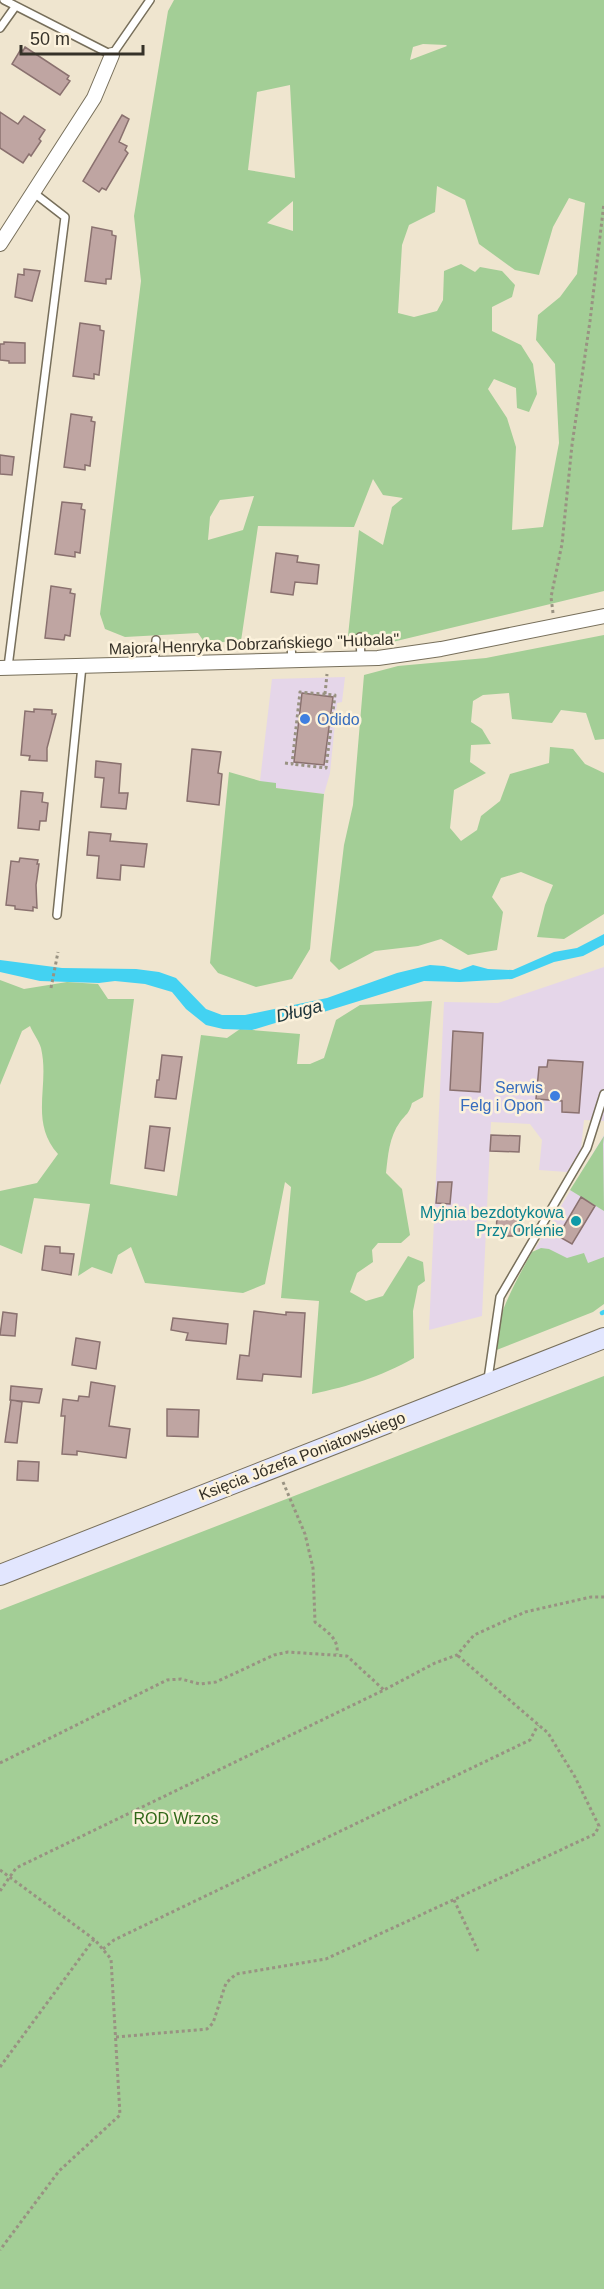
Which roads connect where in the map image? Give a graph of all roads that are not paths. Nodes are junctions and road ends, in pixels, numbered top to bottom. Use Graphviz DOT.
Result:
graph roads {
  1 [pos="4,0"];
  2 [pos="150,0"];
  3 [pos="15,7"];
  4 [pos="0,28"];
  5 [pos="112,56"];
  6 [pos="34,193"];
  7 [pos="0,244"];
  8 [pos="604,616"];
  9 [pos="360,637"];
  10 [pos="156,640"];
  11 [pos="291,644"];
  12 [pos="361,659"];
  13 [pos="292,661"];
  14 [pos="154,664"];
  15 [pos="82,666"];
  16 [pos="4,668"];
  17 [pos="57,915"];
  18 [pos="604,1094"];
  19 [pos="604,1338"];
  20 [pos="488,1383"];
  21 [pos="0,1575"];
  1 -- 3 [label="lane"];
  2 -- 5 [label="lane"];
  3 -- 4 [label="lane"];
  3 -- 5 [label="lane"];
  5 -- 6 [label="street"];
  6 -- 7 [label="street"];
  6 -- 16 [label="lane"];
  8 -- 12 [label="street, Majora Henryka Dobrzańskiego \"Hubala\""];
  9 -- 12 [label="lane"];
  10 -- 14 [label="lane"];
  11 -- 13 [label="lane"];
  12 -- 13 [label="street, Majora Henryka Dobrzańskiego \"Hubala\""];
  13 -- 14 [label="street, Majora Henryka Dobrzańskiego \"Hubala\""];
  14 -- 15 [label="street, Majora Henryka Dobrzańskiego \"Hubala\""];
  15 -- 16 [label="street, Majora Henryka Dobrzańskiego \"Hubala\""];
  15 -- 17 [label="lane"];
  18 -- 20 [label="lane"];
  19 -- 20 [label="main road, Księcia Józefa Poniatowskiego"];
  20 -- 21 [label="main road, Księcia Józefa Poniatowskiego"];
}
